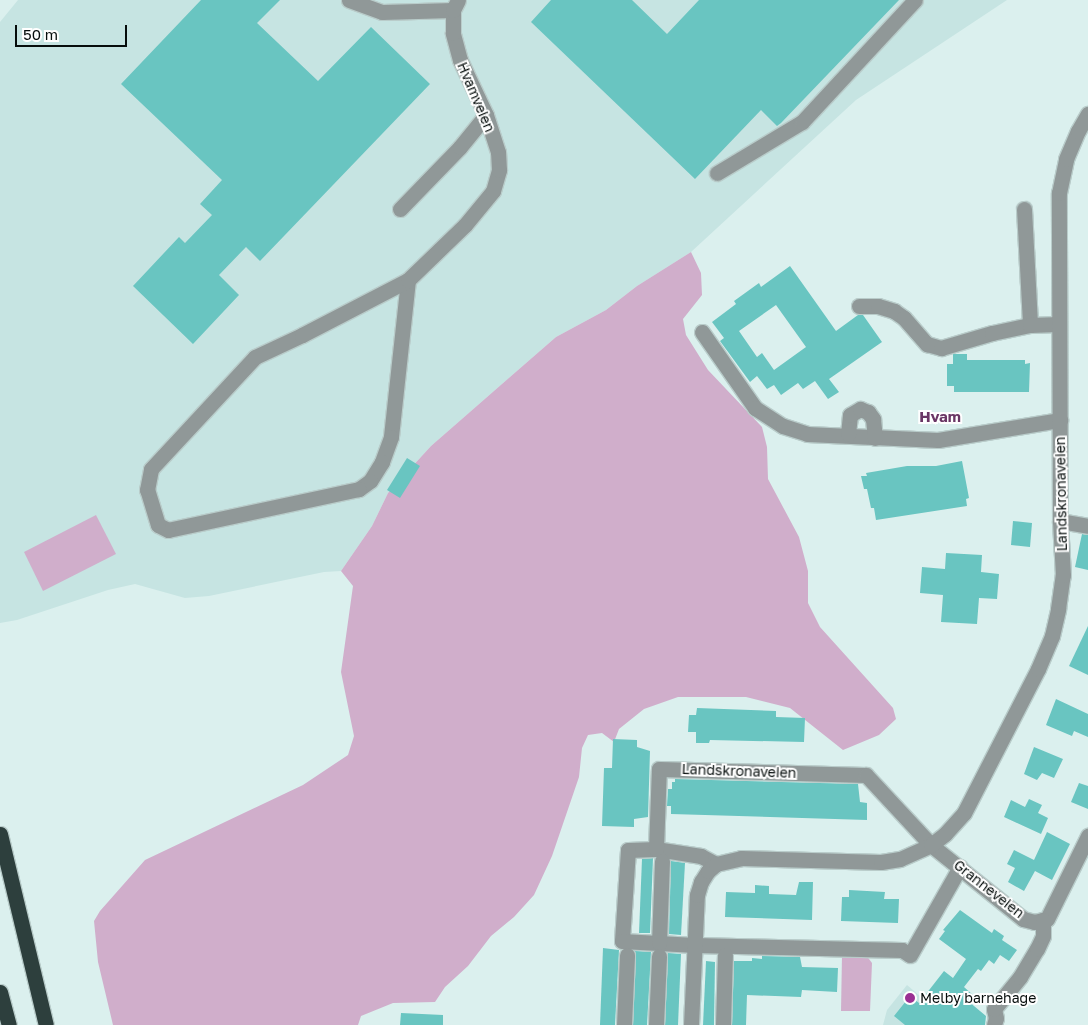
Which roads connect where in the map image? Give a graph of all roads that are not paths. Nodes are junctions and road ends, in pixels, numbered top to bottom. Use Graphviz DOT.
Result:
graph roads {
  1 [pos="349,0"];
  2 [pos="915,0"];
  3 [pos="456,5"];
  4 [pos="1088,114"];
  5 [pos="486,115"];
  6 [pos="717,173"];
  7 [pos="400,209"];
  8 [pos="1024,209"];
  9 [pos="408,280"];
  10 [pos="859,306"];
  11 [pos="1059,324"];
  12 [pos="1030,325"];
  13 [pos="702,332"];
  14 [pos="1060,420"];
  15 [pos="848,434"];
  16 [pos="875,438"];
  17 [pos="1060,521"];
  18 [pos="1088,526"];
  19 [pos="0,834"];
  20 [pos="1088,836"];
  21 [pos="931,845"];
  22 [pos="659,855"];
  23 [pos="716,864"];
  24 [pos="960,867"];
  25 [pos="1043,920"];
  26 [pos="695,945"];
  27 [pos="659,950"];
  28 [pos="627,955"];
  29 [pos="725,955"];
  30 [pos="0,992"];
  31 [pos="8,1025"];
  32 [pos="46,1025"];
  33 [pos="624,1025"];
  34 [pos="656,1025"];
  35 [pos="691,1025"];
  36 [pos="722,1025"];
  37 [pos="994,1025"];
  1 -- 3 [label="street"];
  2 -- 6 [label="street"];
  3 -- 5 [label="street, Hvamveien"];
  4 -- 11 [label="street, Landskronaveien"];
  5 -- 7 [label="street"];
  5 -- 9 [label="street, Hvamveien"];
  8 -- 12 [label="street"];
  9 -- 9 [label="street, Hvamveien"];
  10 -- 12 [label="street"];
  11 -- 12 [label="street"];
  11 -- 14 [label="street, Landskronaveien"];
  13 -- 15 [label="street"];
  14 -- 16 [label="street"];
  14 -- 17 [label="street, Landskronaveien"];
  15 -- 16 [label="street"];
  15 -- 16 [label="street"];
  17 -- 18 [label="street"];
  17 -- 21 [label="street, Landskronaveien"];
  19 -- 32 [label="highway"];
  20 -- 25 [label="street, Granneveien"];
  21 -- 22 [label="street, Landskronaveien"];
  21 -- 23 [label="street, Landskronaveien"];
  21 -- 24 [label="street, Granneveien"];
  22 -- 23 [label="street"];
  22 -- 27 [label="street"];
  22 -- 27 [label="street"];
  23 -- 26 [label="street"];
  24 -- 25 [label="street, Granneveien"];
  24 -- 26 [label="street"];
  25 -- 37 [label="street"];
  26 -- 27 [label="street"];
  26 -- 35 [label="street"];
  27 -- 34 [label="street"];
  28 -- 33 [label="street"];
  29 -- 36 [label="street"];
  30 -- 31 [label="highway"];
}
